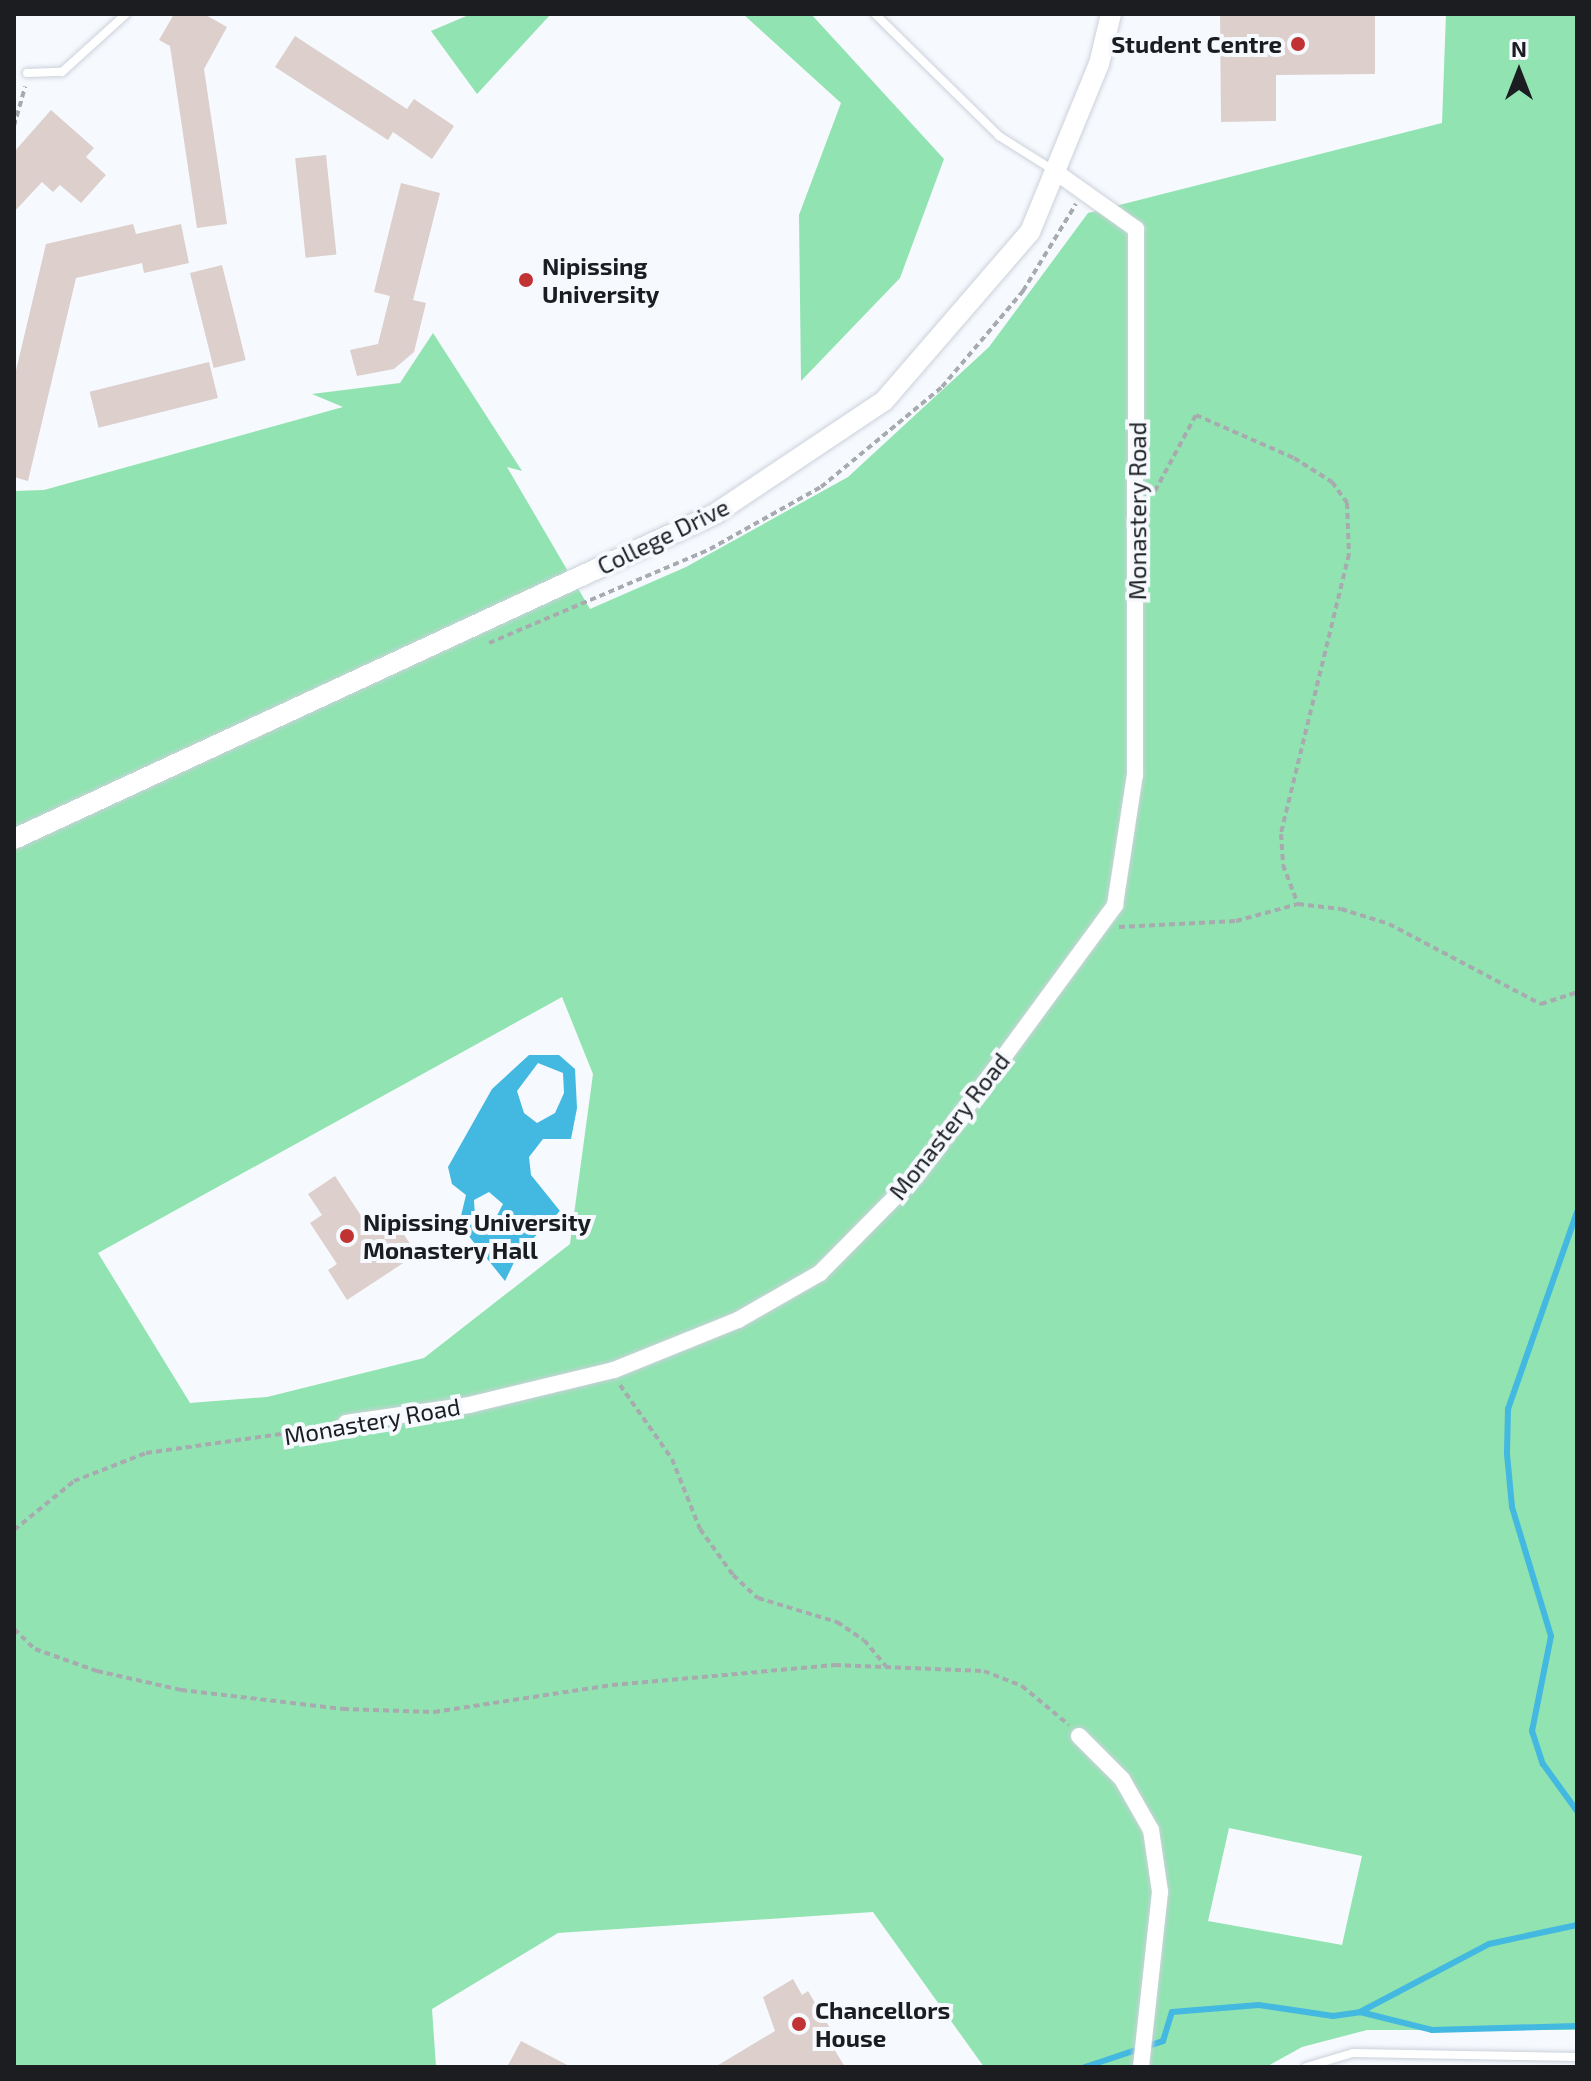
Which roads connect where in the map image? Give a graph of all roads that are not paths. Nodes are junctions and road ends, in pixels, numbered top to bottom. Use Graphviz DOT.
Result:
graph roads {
  1 [pos="126,14"];
  2 [pos="875,14"];
  3 [pos="1111,14"];
  4 [pos="27,73"];
  5 [pos="1053,170"];
  6 [pos="14,839"];
  7 [pos="346,1423"];
  8 [pos="1079,1736"];
  9 [pos="1577,2057"];
  10 [pos="1141,2067"];
  11 [pos="1306,2067"];
  1 -- 4 [label="lane"];
  2 -- 5 [label="lane"];
  3 -- 5 [label="street, College Drive"];
  5 -- 6 [label="street, College Drive"];
  5 -- 7 [label="street, Monastery Road"];
  8 -- 10 [label="street"];
  9 -- 11 [label="lane"];
}
